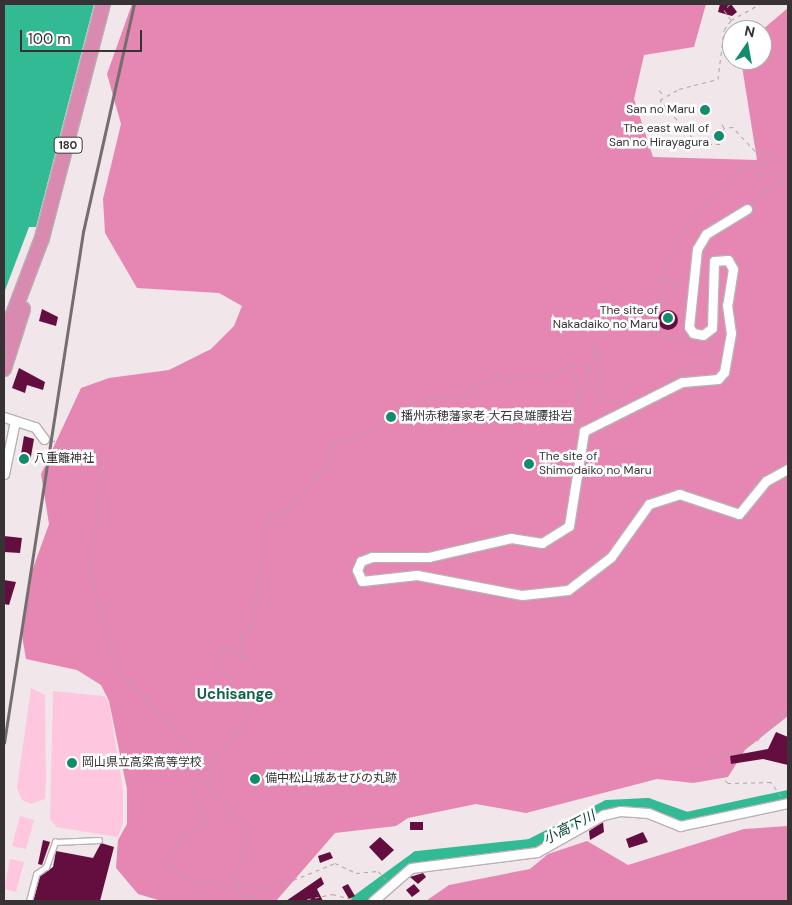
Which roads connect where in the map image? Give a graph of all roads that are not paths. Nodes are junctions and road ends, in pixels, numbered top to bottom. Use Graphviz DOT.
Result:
graph roads {
  1 [pos="103,4"];
  2 [pos="747,209"];
  3 [pos="27,284"];
  4 [pos="4,338"];
  5 [pos="4,369"];
  6 [pos="4,417"];
  7 [pos="15,421"];
  8 [pos="44,438"];
  9 [pos="788,469"];
  10 [pos="4,474"];
  11 [pos="785,804"];
  12 [pos="99,840"];
  13 [pos="29,901"];
  14 [pos="373,901"];
  1 -- 3 [label="highway, 180"];
  2 -- 9 [label="street"];
  3 -- 4 [label="highway, 180"];
  3 -- 5 [label="highway, 180"];
  6 -- 7 [label="street"];
  7 -- 8 [label="street"];
  7 -- 10 [label="street"];
  11 -- 14 [label="street"];
  12 -- 13 [label="lane"];
}
